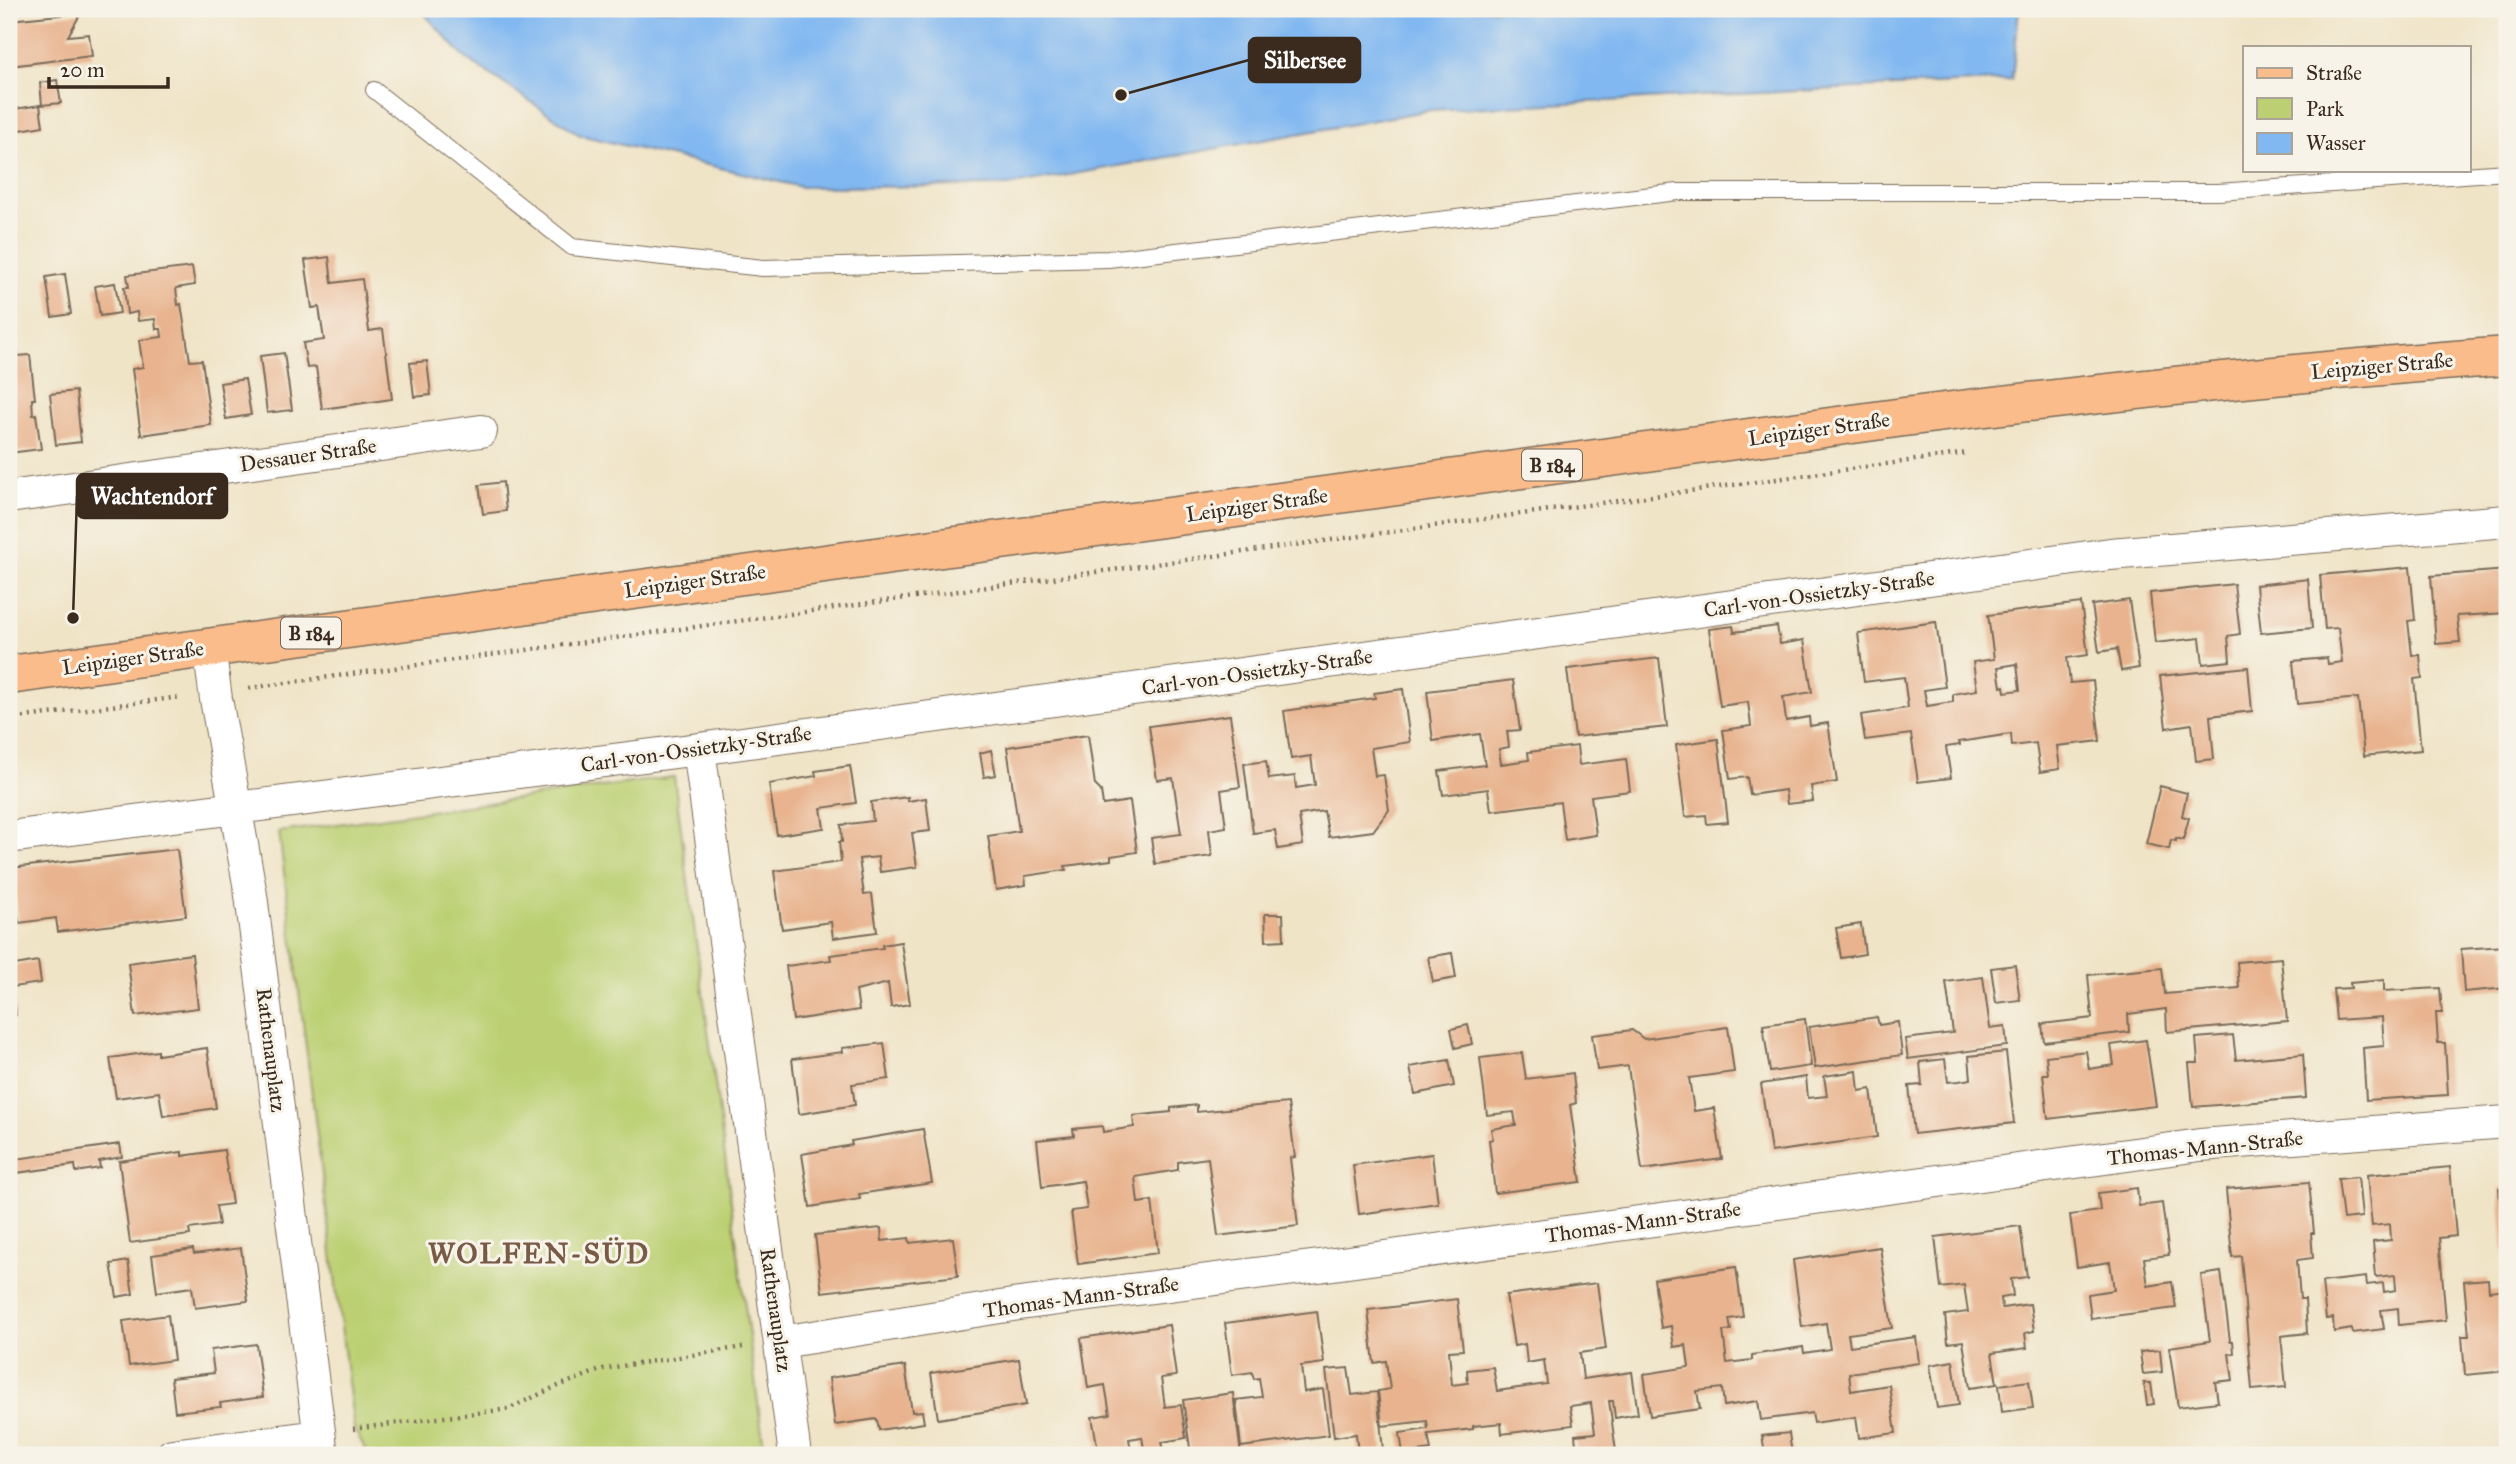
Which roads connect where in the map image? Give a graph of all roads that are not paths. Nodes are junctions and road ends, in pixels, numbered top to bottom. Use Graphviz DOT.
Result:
graph roads {
  1 [pos="374,90"];
  2 [pos="2507,173"];
  3 [pos="2507,356"];
  4 [pos="481,431"];
  5 [pos="9,497"];
  6 [pos="2507,521"];
  7 [pos="209,647"];
  8 [pos="9,674"];
  9 [pos="699,749"];
  10 [pos="236,807"];
  11 [pos="9,837"];
  12 [pos="2507,1122"];
  13 [pos="781,1342"];
  14 [pos="320,1446"];
  15 [pos="172,1455"];
  16 [pos="795,1455"];
  1 -- 2 [label="lane"];
  3 -- 7 [label="main road, Leipziger Straße / B 184"];
  4 -- 5 [label="street, Dessauer Straße"];
  6 -- 9 [label="street, Carl-von-Ossietzky-Straße"];
  7 -- 8 [label="main road, Leipziger Straße / B 184"];
  7 -- 10 [label="street, Rathenauplatz"];
  9 -- 10 [label="street, Carl-von-Ossietzky-Straße"];
  9 -- 13 [label="street, Rathenauplatz"];
  10 -- 11 [label="street, Carl-von-Ossietzky-Straße"];
  10 -- 14 [label="street, Rathenauplatz"];
  12 -- 13 [label="street, Thomas-Mann-Straße"];
  13 -- 16 [label="street, Rathenauplatz"];
  14 -- 15 [label="street"];
}
